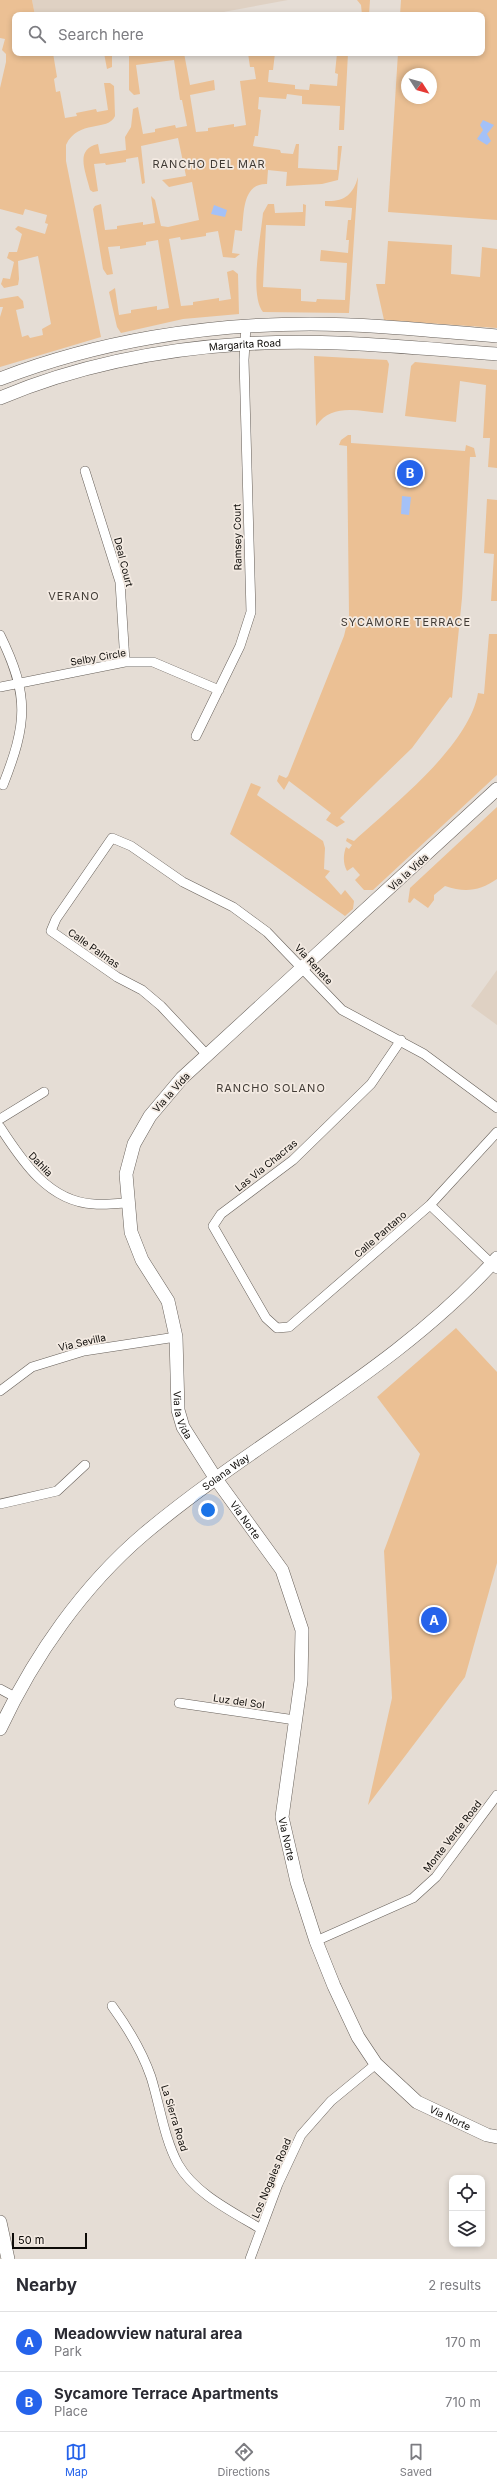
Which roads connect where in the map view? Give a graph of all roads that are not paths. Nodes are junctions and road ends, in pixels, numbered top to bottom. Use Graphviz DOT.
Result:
graph roads {
  1 [pos="246,326"];
  2 [pos="497,336"];
  3 [pos="245,344"];
  4 [pos="497,354"];
  5 [pos="0,379"];
  6 [pos="0,398"];
  7 [pos="85,471"];
  8 [pos="0,635"];
  9 [pos="125,662"];
  10 [pos="19,683"];
  11 [pos="0,687"];
  12 [pos="219,690"];
  13 [pos="196,736"];
  14 [pos="3,785"];
  15 [pos="497,789"];
  16 [pos="112,838"];
  17 [pos="303,967"];
  18 [pos="401,1040"];
  19 [pos="208,1056"];
  20 [pos="44,1092"];
  21 [pos="497,1108"];
  22 [pos="0,1119"];
  23 [pos="0,1127"];
  24 [pos="497,1132"];
  25 [pos="128,1203"];
  26 [pos="430,1205"];
  27 [pos="495,1264"];
  28 [pos="266,1318"];
  29 [pos="176,1337"];
  30 [pos="0,1391"];
  31 [pos="85,1465"];
  32 [pos="216,1479"];
  33 [pos="0,1504"];
  34 [pos="0,1689"];
  35 [pos="15,1697"];
  36 [pos="179,1703"];
  37 [pos="295,1720"];
  38 [pos="0,1729"];
  39 [pos="497,1795"];
  40 [pos="316,1941"];
  41 [pos="112,2006"];
  42 [pos="376,2064"];
  43 [pos="497,2137"];
  44 [pos="0,2222"];
  45 [pos="261,2229"];
  46 [pos="8,2259"];
  47 [pos="250,2259"];
  1 -- 2 [label="street, Margarita Road"];
  1 -- 3 [label="street, Ramsey Court"];
  1 -- 5 [label="street, Margarita Road"];
  3 -- 4 [label="street, Margarita Road"];
  3 -- 6 [label="street, Margarita Road"];
  3 -- 12 [label="street, Ramsey Court"];
  7 -- 9 [label="street, Deal Court"];
  8 -- 10 [label="street"];
  9 -- 10 [label="street, Selby Circle"];
  9 -- 12 [label="street, Selby Circle"];
  10 -- 11 [label="street, Selby Circle"];
  10 -- 14 [label="street"];
  12 -- 13 [label="street, Ramsey Court"];
  15 -- 17 [label="street, Via la Vida"];
  16 -- 17 [label="street, Via Renate"];
  16 -- 19 [label="street, Calle Palmas"];
  17 -- 18 [label="street, Via Renate"];
  17 -- 19 [label="street, Via la Vida"];
  18 -- 21 [label="street, Via Renate"];
  18 -- 28 [label="street, Las Via Chacras"];
  19 -- 25 [label="street, Via la Vida"];
  20 -- 22 [label="street"];
  23 -- 25 [label="street, Dahlia"];
  24 -- 26 [label="street, Calle Pantano"];
  25 -- 29 [label="street, Via la Vida"];
  26 -- 27 [label="street"];
  26 -- 28 [label="street, Calle Pantano"];
  27 -- 32 [label="street, Solana Way"];
  29 -- 30 [label="street, Via Sevilla"];
  29 -- 32 [label="street, Via la Vida"];
  31 -- 33 [label="street"];
  32 -- 35 [label="street, Solana Way"];
  32 -- 37 [label="street, Via Norte"];
  34 -- 35 [label="street"];
  35 -- 38 [label="street, Solana Way"];
  36 -- 37 [label="street, Luz del Sol"];
  37 -- 40 [label="street, Via Norte"];
  39 -- 40 [label="street, Monte Verde Road"];
  40 -- 42 [label="street, Via Norte"];
  41 -- 45 [label="street, La Sierra Road"];
  42 -- 43 [label="street, Via Norte"];
  42 -- 45 [label="street, Los Nogales Road"];
  44 -- 46 [label="street"];
  45 -- 47 [label="street, Los Nogales Road"];
}
